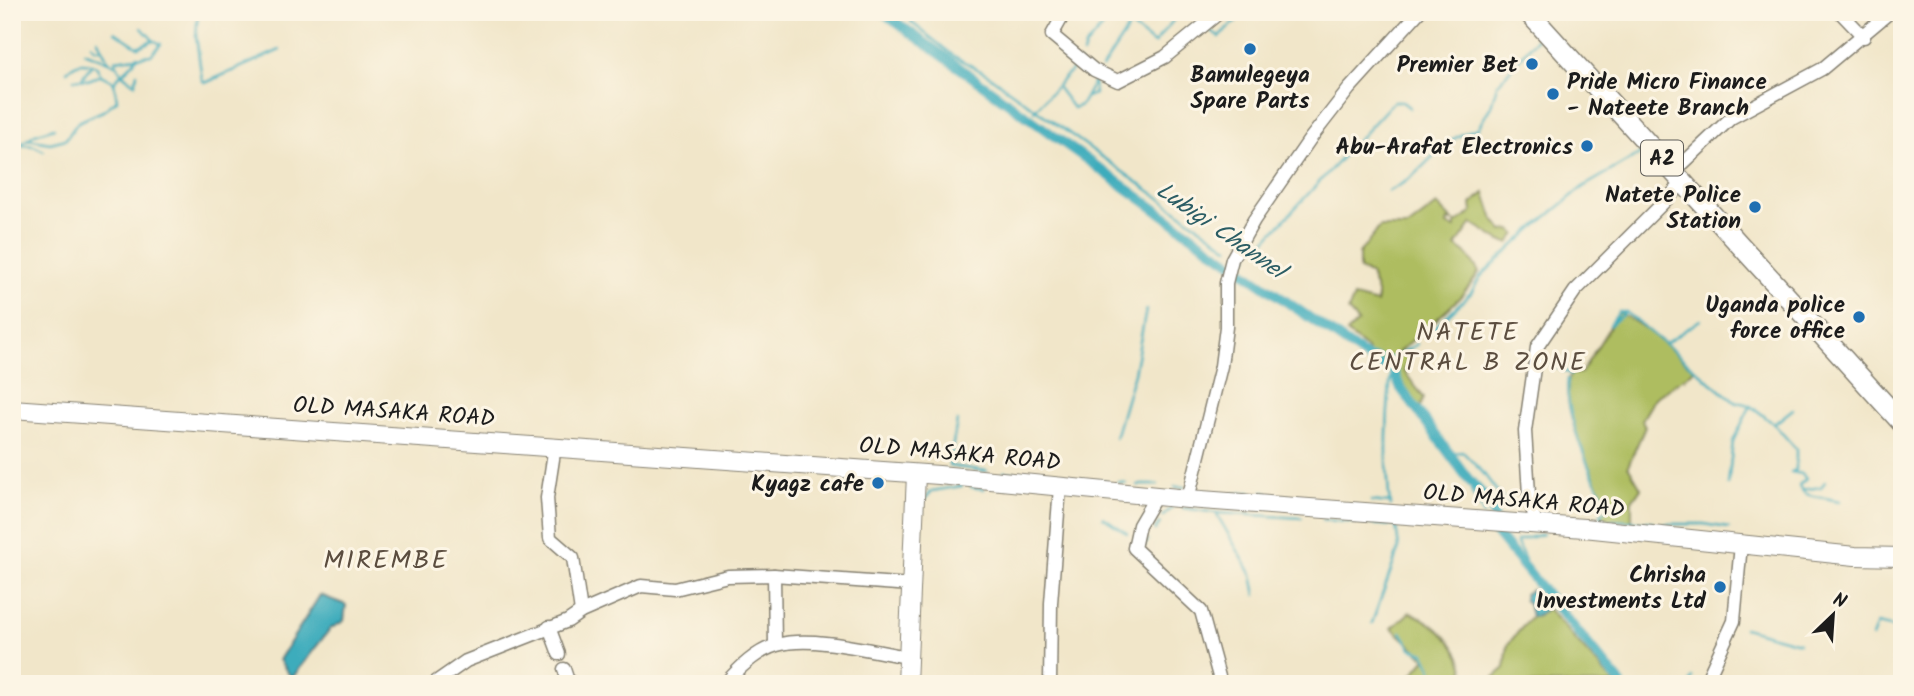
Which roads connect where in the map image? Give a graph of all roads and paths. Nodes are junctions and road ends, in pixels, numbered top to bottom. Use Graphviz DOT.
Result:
graph roads {
  1 [pos="1065,12"];
  2 [pos="1220,12"];
  3 [pos="1419,12"];
  4 [pos="1528,12"];
  5 [pos="1840,12"];
  6 [pos="1890,12"];
  7 [pos="1864,37"];
  8 [pos="1679,177"];
  9 [pos="12,409"];
  10 [pos="1900,421"];
  11 [pos="555,446"];
  12 [pos="915,474"];
  13 [pos="1060,486"];
  14 [pos="1156,496"];
  15 [pos="1188,499"];
  16 [pos="1536,525"];
  17 [pos="1741,544"];
  18 [pos="1902,557"];
  19 [pos="774,575"];
  20 [pos="911,585"];
  21 [pos="581,612"];
  22 [pos="549,627"];
  23 [pos="775,645"];
  24 [pos="559,654"];
  25 [pos="908,657"];
  26 [pos="565,669"];
  27 [pos="433,684"];
  28 [pos="569,684"];
  29 [pos="725,684"];
  30 [pos="907,684"];
  31 [pos="1050,684"];
  32 [pos="1221,684"];
  33 [pos="1705,684"];
  1 -- 2 [label="street"];
  3 -- 15 [label="street"];
  4 -- 8 [label="main road, A2"];
  5 -- 7 [label="street"];
  6 -- 7 [label="street"];
  7 -- 8 [label="street"];
  8 -- 10 [label="main road, A2"];
  8 -- 16 [label="street"];
  9 -- 11 [label="main road, OLD MASAKA ROAD"];
  11 -- 12 [label="main road, OLD MASAKA ROAD"];
  11 -- 21 [label="street"];
  12 -- 13 [label="main road, OLD MASAKA ROAD"];
  12 -- 20 [label="main road"];
  13 -- 14 [label="main road, OLD MASAKA ROAD"];
  13 -- 31 [label="street"];
  14 -- 15 [label="main road, OLD MASAKA ROAD"];
  14 -- 32 [label="street"];
  15 -- 16 [label="main road, OLD MASAKA ROAD"];
  16 -- 17 [label="main road, OLD MASAKA ROAD"];
  17 -- 18 [label="main road, OLD MASAKA ROAD"];
  17 -- 33 [label="street"];
  19 -- 20 [label="street"];
  19 -- 21 [label="street"];
  19 -- 23 [label="street"];
  20 -- 25 [label="main road"];
  21 -- 22 [label="street"];
  22 -- 24 [label="street"];
  22 -- 27 [label="street"];
  23 -- 25 [label="street"];
  23 -- 29 [label="street"];
  25 -- 30 [label="main road"];
  26 -- 28 [label="street"];
}
